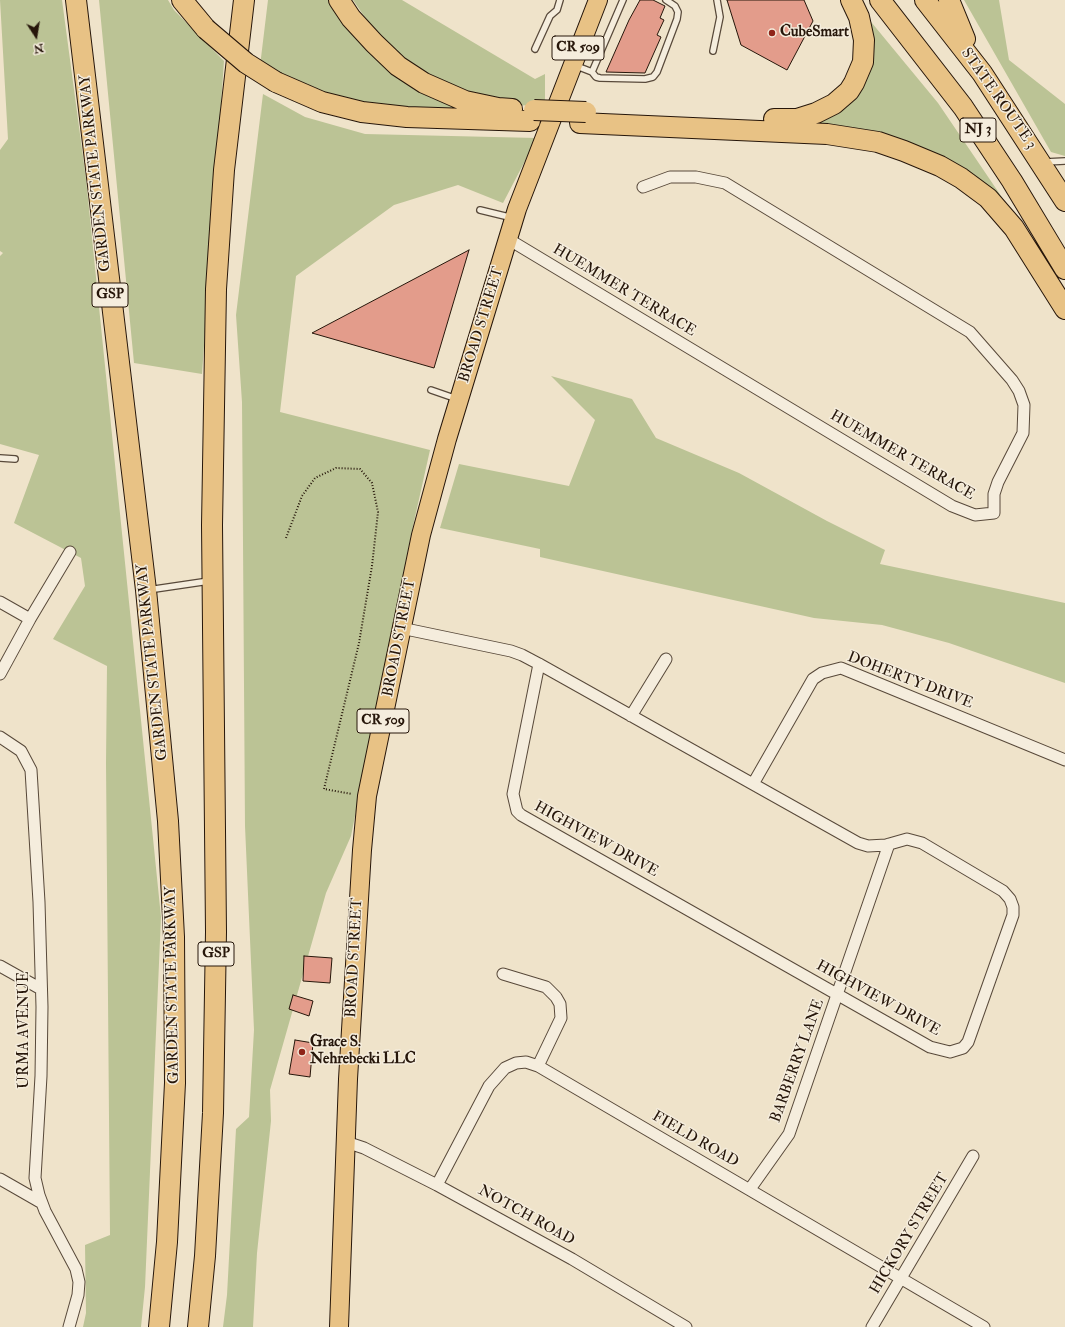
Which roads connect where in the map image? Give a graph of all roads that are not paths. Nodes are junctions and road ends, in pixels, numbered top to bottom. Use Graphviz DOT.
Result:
graph roads {
  1 [pos="76,0"];
  2 [pos="182,0"];
  3 [pos="244,0"];
  4 [pos="339,0"];
  5 [pos="560,0"];
  6 [pos="598,0"];
  7 [pos="623,0"];
  8 [pos="666,0"];
  9 [pos="717,0"];
  10 [pos="851,0"];
  11 [pos="880,0"];
  12 [pos="925,0"];
  13 [pos="949,0"];
  14 [pos="535,49"];
  15 [pos="713,51"];
  16 [pos="572,64"];
  17 [pos="592,72"];
  18 [pos="982,72"];
  19 [pos="532,115"];
  20 [pos="583,117"];
  21 [pos="1065,161"];
  22 [pos="1041,163"];
  23 [pos="643,187"];
  24 [pos="1065,201"];
  25 [pos="480,210"];
  26 [pos="514,218"];
  27 [pos="508,239"];
  28 [pos="1065,269"];
  29 [pos="1065,309"];
  30 [pos="431,390"];
  31 [pos="459,400"];
  32 [pos="0,458"];
  33 [pos="15,459"];
  34 [pos="70,552"];
  35 [pos="214,580"];
  36 [pos="146,590"];
  37 [pos="0,602"];
  38 [pos="30,619"];
  39 [pos="401,628"];
  40 [pos="666,659"];
  41 [pos="539,664"];
  42 [pos="0,674"];
  43 [pos="632,716"];
  44 [pos="0,737"];
  45 [pos="1065,760"];
  46 [pos="753,784"];
  47 [pos="889,844"];
  48 [pos="0,966"];
  49 [pos="503,974"];
  50 [pos="41,989"];
  51 [pos="838,994"];
  52 [pos="538,1066"];
  53 [pos="346,1142"];
  54 [pos="973,1156"];
  55 [pos="0,1179"];
  56 [pos="437,1185"];
  57 [pos="750,1190"];
  58 [pos="42,1203"];
  59 [pos="902,1278"];
  60 [pos="69,1327"];
  61 [pos="159,1327"];
  62 [pos="198,1327"];
  63 [pos="339,1327"];
  64 [pos="686,1327"];
  65 [pos="872,1327"];
  66 [pos="984,1327"];
  1 -- 36 [label="highway, GARDEN STATE PARKWAY / GSP"];
  2 -- 19 [label="highway, bridge"];
  3 -- 35 [label="highway, GSP"];
  4 -- 19 [label="highway"];
  5 -- 14 [label="lane"];
  6 -- 16 [label="main road, BROAD STREET / CR 509"];
  7 -- 17 [label="lane"];
  8 -- 17 [label="lane"];
  9 -- 15 [label="lane"];
  10 -- 20 [label="highway"];
  11 -- 28 [label="highway, NJ 3"];
  12 -- 18 [label="highway, STATE ROUTE 3 / NJ 3"];
  13 -- 18 [label="highway"];
  16 -- 17 [label="lane"];
  16 -- 26 [label="main road, BROAD STREET / CR 509"];
  18 -- 22 [label="highway, STATE ROUTE 3 / NJ 3"];
  19 -- 20 [label="highway"];
  20 -- 29 [label="highway"];
  21 -- 22 [label="lane"];
  22 -- 24 [label="highway, STATE ROUTE 3 / NJ 3"];
  23 -- 27 [label="street, HUEMMER TERRACE"];
  25 -- 26 [label="lane"];
  26 -- 27 [label="main road, BROAD STREET / CR 509"];
  27 -- 31 [label="main road, BROAD STREET / CR 509"];
  30 -- 31 [label="lane"];
  31 -- 39 [label="main road, BROAD STREET / CR 509"];
  32 -- 33 [label="lane"];
  34 -- 38 [label="street"];
  35 -- 36 [label="lane"];
  35 -- 62 [label="highway, GSP"];
  36 -- 61 [label="highway, GARDEN STATE PARKWAY / GSP"];
  37 -- 38 [label="street"];
  38 -- 42 [label="street"];
  39 -- 41 [label="street, HIGHVIEW DRIVE"];
  39 -- 53 [label="main road, BROAD STREET / CR 509"];
  40 -- 43 [label="street"];
  41 -- 43 [label="street, HIGHVIEW DRIVE"];
  41 -- 51 [label="street, HIGHVIEW DRIVE"];
  43 -- 46 [label="street, HIGHVIEW DRIVE"];
  44 -- 50 [label="street, URMA AVENUE"];
  45 -- 46 [label="street, DOHERTY DRIVE"];
  46 -- 47 [label="street, HIGHVIEW DRIVE"];
  47 -- 51 [label="street, BARBERRY LANE"];
  47 -- 51 [label="street, HIGHVIEW DRIVE"];
  48 -- 50 [label="street"];
  49 -- 52 [label="street"];
  50 -- 58 [label="street, URMA AVENUE"];
  51 -- 57 [label="street, BARBERRY LANE"];
  52 -- 56 [label="street, FIELD ROAD"];
  52 -- 57 [label="street, FIELD ROAD"];
  53 -- 56 [label="street, NOTCH ROAD"];
  53 -- 63 [label="main road, BROAD STREET / CR 509"];
  54 -- 59 [label="street, HICKORY STREET"];
  55 -- 58 [label="street"];
  56 -- 64 [label="street, NOTCH ROAD"];
  57 -- 59 [label="street, FIELD ROAD"];
  58 -- 60 [label="street, URMA AVENUE"];
  59 -- 65 [label="street, HICKORY STREET"];
  59 -- 66 [label="street, FIELD ROAD"];
}
